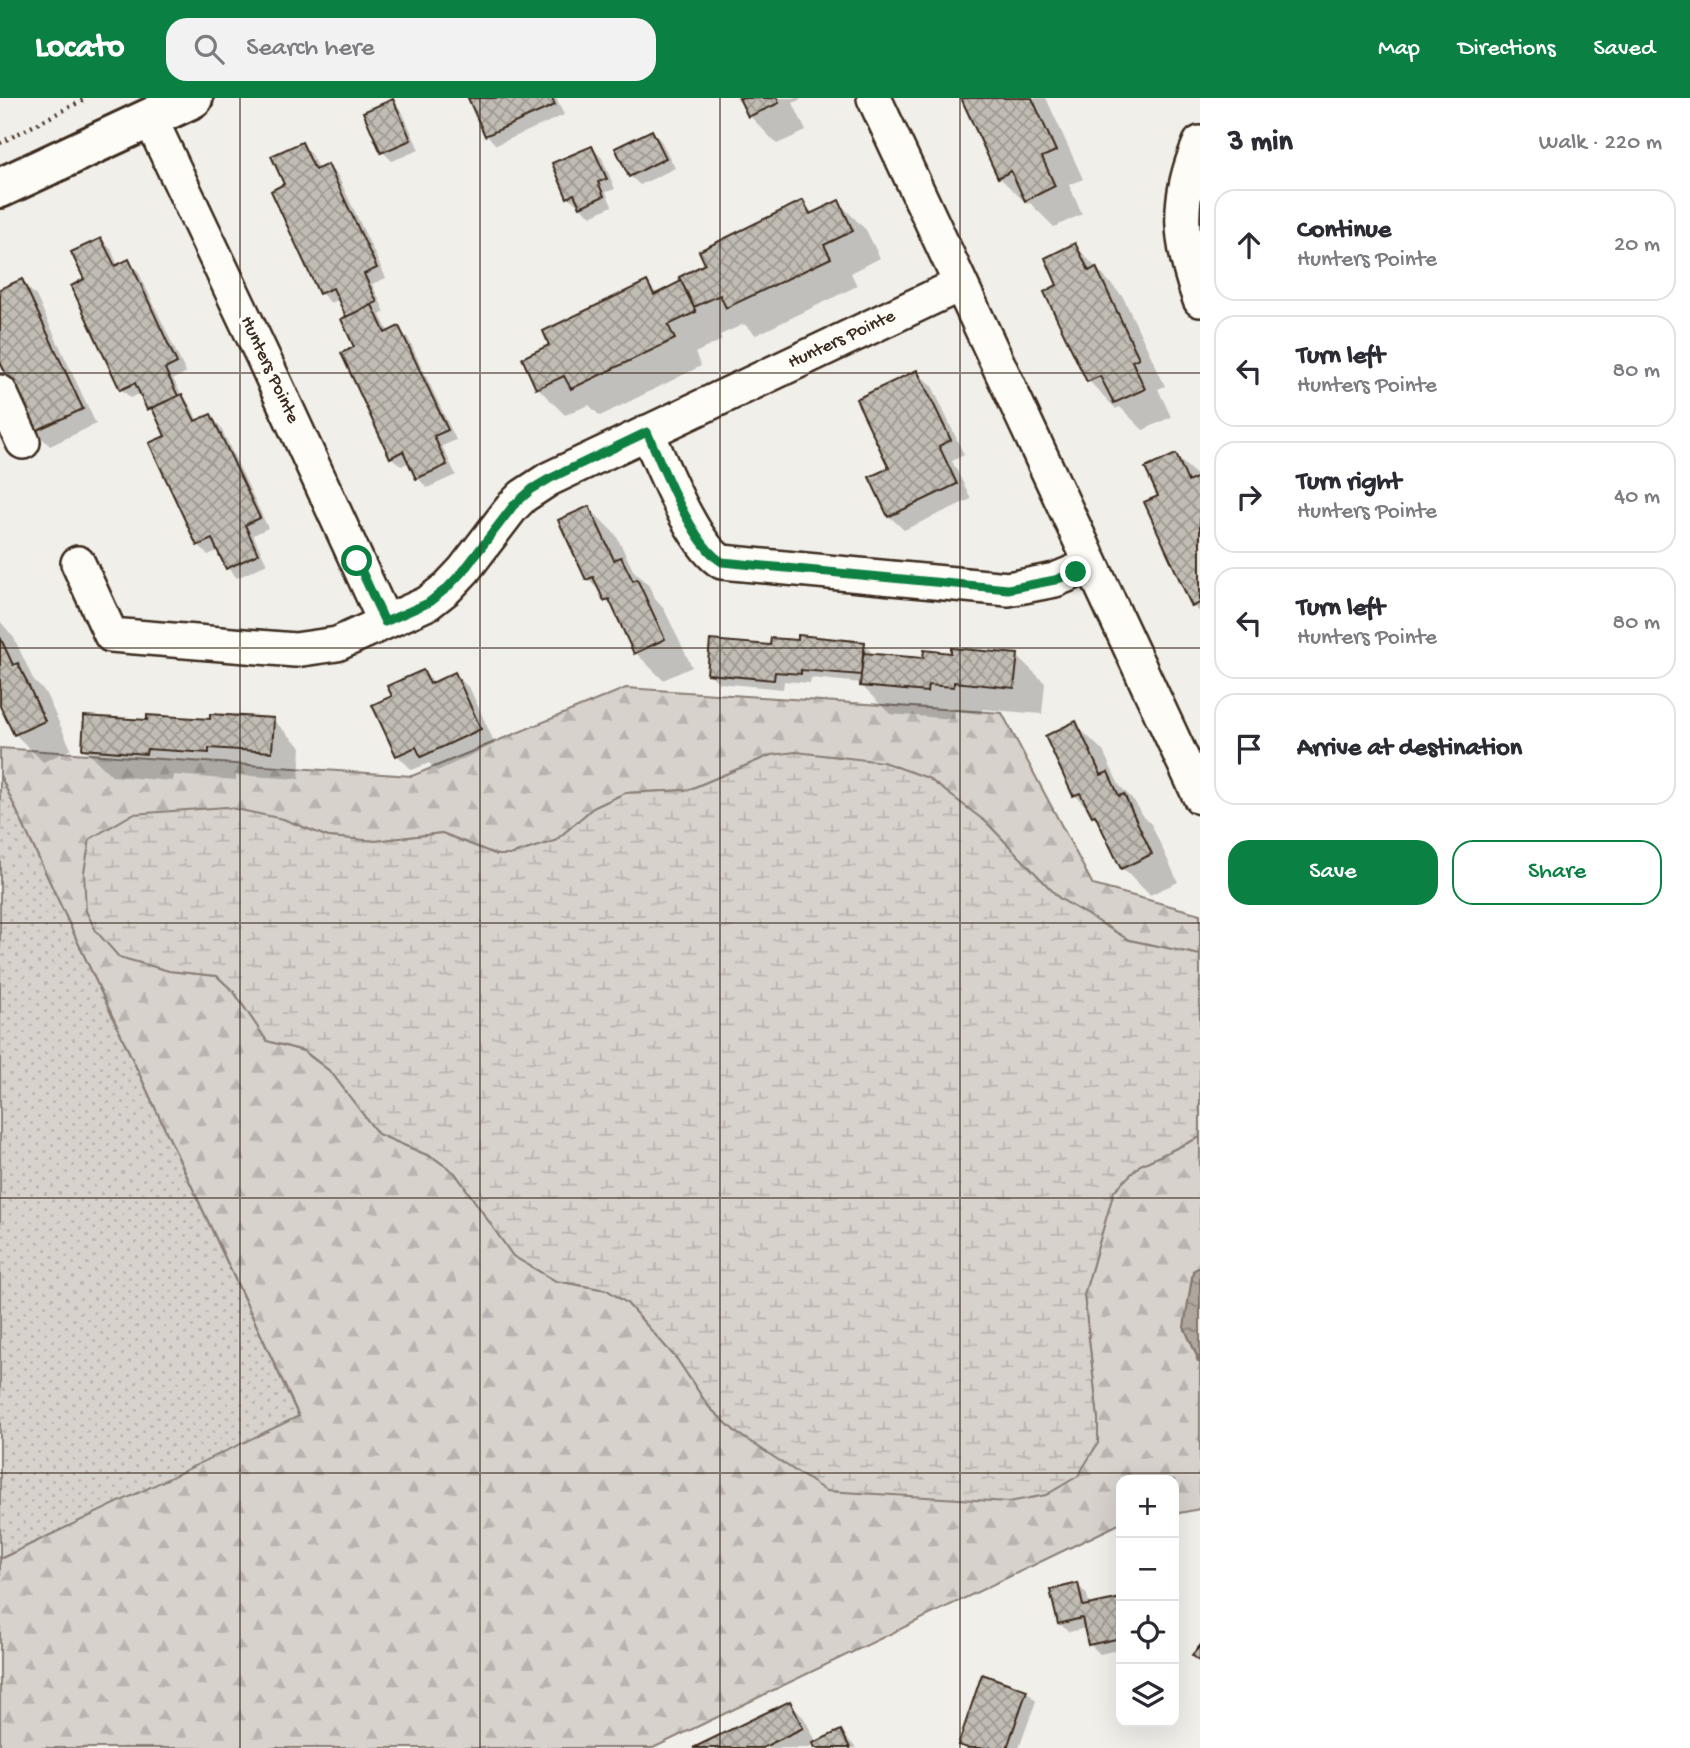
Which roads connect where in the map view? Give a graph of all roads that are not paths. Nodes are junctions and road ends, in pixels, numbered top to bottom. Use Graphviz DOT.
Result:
graph roads {
  1 [pos="193,98"];
  2 [pos="874,98"];
  3 [pos="153,107"];
  4 [pos="1200,143"];
  5 [pos="0,188"];
  6 [pos="961,284"];
  7 [pos="1200,300"];
  8 [pos="0,392"];
  9 [pos="647,432"];
  10 [pos="23,442"];
  11 [pos="78,564"];
  12 [pos="1091,565"];
  13 [pos="385,622"];
  14 [pos="1200,797"];
  1 -- 3 [label="main road"];
  2 -- 6 [label="street"];
  3 -- 5 [label="main road"];
  3 -- 13 [label="street, Hunters Pointe"];
  4 -- 7 [label="street"];
  6 -- 9 [label="street, Hunters Pointe"];
  6 -- 12 [label="street"];
  8 -- 10 [label="street"];
  9 -- 12 [label="street"];
  9 -- 13 [label="street, Hunters Pointe"];
  11 -- 13 [label="street, Hunters Pointe"];
  12 -- 14 [label="street"];
}
